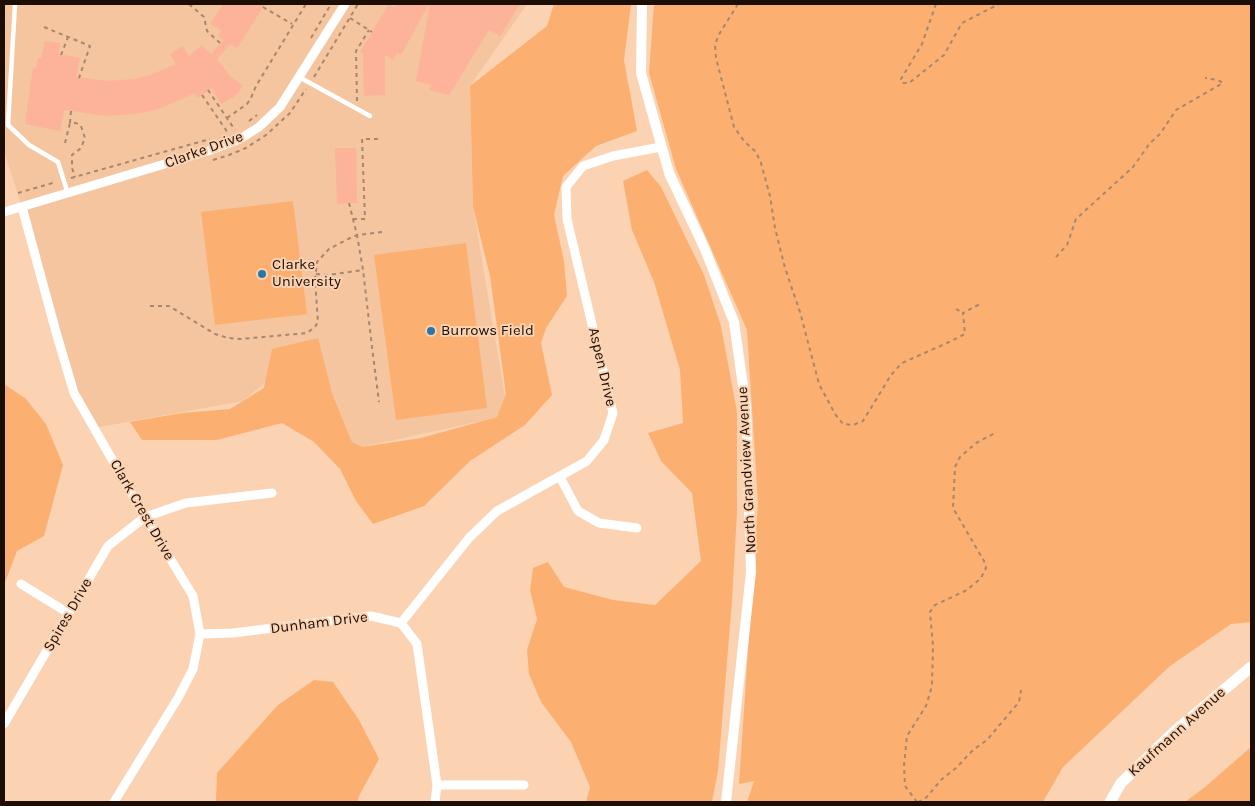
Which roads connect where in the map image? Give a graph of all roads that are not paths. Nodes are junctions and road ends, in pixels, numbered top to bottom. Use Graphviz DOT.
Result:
graph roads {
  1 [pos="16,4"];
  2 [pos="345,4"];
  3 [pos="642,4"];
  4 [pos="298,77"];
  5 [pos="370,116"];
  6 [pos="662,147"];
  7 [pos="68,194"];
  8 [pos="22,207"];
  9 [pos="4,212"];
  10 [pos="560,477"];
  11 [pos="272,493"];
  12 [pos="145,517"];
  13 [pos="637,528"];
  14 [pos="21,584"];
  15 [pos="68,613"];
  16 [pos="401,623"];
  17 [pos="200,634"];
  18 [pos="1251,667"];
  19 [pos="4,724"];
  20 [pos="437,785"];
  21 [pos="524,785"];
  22 [pos="114,802"];
  23 [pos="435,802"];
  24 [pos="726,802"];
  25 [pos="1110,802"];
  1 -- 7 [label="lane"];
  2 -- 4 [label="street, Clarke Drive"];
  3 -- 6 [label="street, North Grandview Avenue"];
  4 -- 5 [label="lane"];
  4 -- 7 [label="street, Clarke Drive"];
  6 -- 10 [label="street, Aspen Drive"];
  6 -- 24 [label="street, North Grandview Avenue"];
  7 -- 8 [label="street, Clarke Drive"];
  8 -- 9 [label="street, Clarke Drive"];
  8 -- 12 [label="street, Clark Crest Drive"];
  10 -- 13 [label="street"];
  10 -- 16 [label="street, Aspen Drive"];
  11 -- 12 [label="street, Spires Drive"];
  12 -- 15 [label="street, Spires Drive"];
  12 -- 17 [label="street, Clark Crest Drive"];
  14 -- 15 [label="street"];
  15 -- 19 [label="street, Spires Drive"];
  16 -- 17 [label="street, Dunham Drive"];
  16 -- 20 [label="street"];
  17 -- 22 [label="street, Clark Crest Drive"];
  18 -- 25 [label="main road, Kaufmann Avenue"];
  20 -- 21 [label="street"];
  20 -- 23 [label="street"];
}
